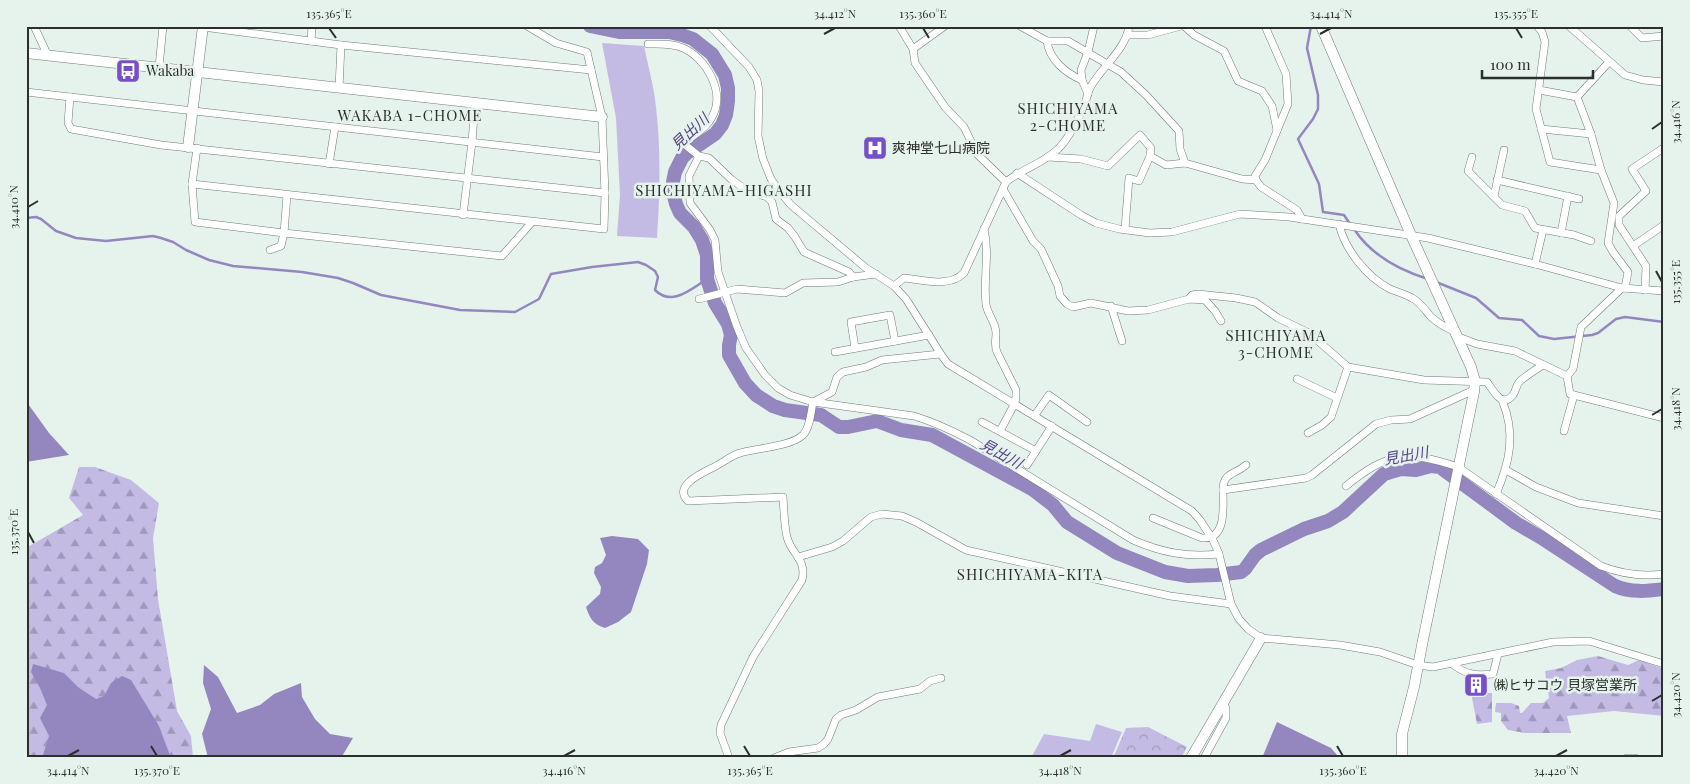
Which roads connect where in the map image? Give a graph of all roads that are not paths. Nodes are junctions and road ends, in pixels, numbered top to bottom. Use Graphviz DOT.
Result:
graph roads {
  1 [pos="34,26"];
  2 [pos="163,26"];
  3 [pos="312,26"];
  4 [pos="527,26"];
  5 [pos="710,26"];
  6 [pos="900,26"];
  7 [pos="945,26"];
  8 [pos="1020,26"];
  9 [pos="1094,26"];
  10 [pos="1129,26"];
  11 [pos="1182,26"];
  12 [pos="1265,26"];
  13 [pos="1321,26"];
  14 [pos="1538,26"];
  15 [pos="1569,26"];
  16 [pos="1630,26"];
  17 [pos="203,27"];
  18 [pos="1127,35"];
  19 [pos="1664,36"];
  20 [pos="1047,41"];
  21 [pos="312,42"];
  22 [pos="648,44"];
  23 [pos="341,45"];
  24 [pos="913,49"];
  25 [pos="1088,52"];
  26 [pos="26,53"];
  27 [pos="48,56"];
  28 [pos="1609,62"];
  29 [pos="1108,63"];
  30 [pos="158,67"];
  31 [pos="591,70"];
  32 [pos="197,71"];
  33 [pos="1082,80"];
  34 [pos="1664,82"];
  35 [pos="339,88"];
  36 [pos="1539,90"];
  37 [pos="26,92"];
  38 [pos="1088,94"];
  39 [pos="70,97"];
  40 [pos="1577,97"];
  41 [pos="475,103"];
  42 [pos="193,111"];
  43 [pos="602,117"];
  44 [pos="334,127"];
  45 [pos="1541,129"];
  46 [pos="1277,130"];
  47 [pos="1591,134"];
  48 [pos="472,142"];
  49 [pos="193,147"];
  50 [pos="1504,150"];
  51 [pos="1664,151"];
  52 [pos="699,156"];
  53 [pos="1150,156"];
  54 [pos="603,157"];
  55 [pos="1048,157"];
  56 [pos="1472,157"];
  57 [pos="1185,163"];
  58 [pos="329,164"];
  59 [pos="1601,170"];
  60 [pos="1017,173"];
  61 [pos="468,178"];
  62 [pos="1256,180"];
  63 [pos="1497,180"];
  64 [pos="192,184"];
  65 [pos="1004,186"];
  66 [pos="780,192"];
  67 [pos="605,193"];
  68 [pos="287,195"];
  69 [pos="1494,196"];
  70 [pos="1568,196"];
  71 [pos="1579,199"];
  72 [pos="770,200"];
  73 [pos="463,215"];
  74 [pos="1302,219"];
  75 [pos="532,222"];
  76 [pos="1339,224"];
  77 [pos="1664,225"];
  78 [pos="984,229"];
  79 [pos="1125,229"];
  80 [pos="1542,230"];
  81 [pos="284,233"];
  82 [pos="1560,233"];
  83 [pos="1411,235"];
  84 [pos="1591,241"];
  85 [pos="1633,246"];
  86 [pos="270,250"];
  87 [pos="1535,264"];
  88 [pos="876,274"];
  89 [pos="853,277"];
  90 [pos="894,286"];
  91 [pos="1623,288"];
  92 [pos="1645,290"];
  93 [pos="725,291"];
  94 [pos="1664,291"];
  95 [pos="699,299"];
  96 [pos="1189,299"];
  97 [pos="1111,306"];
  98 [pos="1221,321"];
  99 [pos="1455,333"];
  100 [pos="929,335"];
  101 [pos="895,341"];
  102 [pos="1122,341"];
  103 [pos="855,348"];
  104 [pos="835,352"];
  105 [pos="940,354"];
  106 [pos="1543,365"];
  107 [pos="1348,367"];
  108 [pos="1567,376"];
  109 [pos="1297,379"];
  110 [pos="1474,385"];
  111 [pos="1574,395"];
  112 [pos="1337,398"];
  113 [pos="1502,400"];
  114 [pos="813,402"];
  115 [pos="1015,403"];
  116 [pos="1034,415"];
  117 [pos="1664,418"];
  118 [pos="982,422"];
  119 [pos="1087,422"];
  120 [pos="1052,426"];
  121 [pos="1000,431"];
  122 [pos="1564,431"];
  123 [pos="1308,433"];
  124 [pos="1036,451"];
  125 [pos="1246,464"];
  126 [pos="1028,465"];
  127 [pos="1458,467"];
  128 [pos="1506,470"];
  129 [pos="1346,486"];
  130 [pos="1223,490"];
  131 [pos="1496,494"];
  132 [pos="1664,516"];
  133 [pos="1153,518"];
  134 [pos="1211,537"];
  135 [pos="1219,554"];
  136 [pos="798,557"];
  137 [pos="1664,574"];
  138 [pos="1231,604"];
  139 [pos="1261,638"];
  140 [pos="1498,654"];
  141 [pos="1452,663"];
  142 [pos="1418,664"];
  143 [pos="1664,664"];
  144 [pos="941,678"];
  145 [pos="1221,704"];
  146 [pos="729,758"];
  147 [pos="774,758"];
  148 [pos="1191,758"];
  149 [pos="1204,758"];
  150 [pos="1402,758"];
  151 [pos="1628,758"];
  152 [pos="1634,758"];
  1 -- 27 [label="street"];
  2 -- 30 [label="street"];
  3 -- 21 [label="street"];
  4 -- 31 [label="street"];
  5 -- 66 [label="street"];
  6 -- 24 [label="street"];
  7 -- 24 [label="street"];
  8 -- 20 [label="street"];
  9 -- 25 [label="street"];
  10 -- 18 [label="street"];
  11 -- 18 [label="street"];
  11 -- 46 [label="street"];
  12 -- 46 [label="street"];
  13 -- 83 [label="street"];
  14 -- 36 [label="street"];
  15 -- 28 [label="street"];
  16 -- 19 [label="street"];
  17 -- 21 [label="street"];
  17 -- 32 [label="street"];
  18 -- 29 [label="street"];
  20 -- 25 [label="street"];
  20 -- 33 [label="street"];
  21 -- 23 [label="street"];
  22 -- 52 [label="street"];
  23 -- 31 [label="street"];
  23 -- 35 [label="street"];
  24 -- 65 [label="street"];
  25 -- 29 [label="street"];
  25 -- 33 [label="street"];
  26 -- 27 [label="street"];
  27 -- 30 [label="street"];
  28 -- 34 [label="street"];
  28 -- 40 [label="street"];
  29 -- 38 [label="street"];
  29 -- 57 [label="street"];
  30 -- 32 [label="street"];
  31 -- 43 [label="street"];
  32 -- 35 [label="street"];
  32 -- 42 [label="street"];
  33 -- 38 [label="street"];
  35 -- 41 [label="street"];
  36 -- 40 [label="street"];
  36 -- 45 [label="street"];
  37 -- 39 [label="street"];
  38 -- 55 [label="street"];
  39 -- 42 [label="street"];
  39 -- 49 [label="street"];
  40 -- 47 [label="street"];
  41 -- 43 [label="street"];
  41 -- 48 [label="street"];
  42 -- 44 [label="street"];
  42 -- 49 [label="street"];
  43 -- 54 [label="street"];
  44 -- 48 [label="street"];
  44 -- 58 [label="street"];
  45 -- 47 [label="street"];
  45 -- 59 [label="street"];
  46 -- 62 [label="street"];
  47 -- 59 [label="street"];
  48 -- 54 [label="street"];
  48 -- 61 [label="street"];
  49 -- 58 [label="street"];
  49 -- 64 [label="street"];
  50 -- 63 [label="street"];
  51 -- 85 [label="street"];
  52 -- 72 [label="street"];
  52 -- 93 [label="street"];
  53 -- 55 [label="street"];
  53 -- 57 [label="street"];
  53 -- 79 [label="street"];
  54 -- 67 [label="street"];
  55 -- 60 [label="street"];
  56 -- 69 [label="street"];
  57 -- 62 [label="street"];
  58 -- 61 [label="street"];
  59 -- 91 [label="street"];
  60 -- 65 [label="street"];
  60 -- 79 [label="street"];
  61 -- 67 [label="street"];
  61 -- 73 [label="street"];
  62 -- 74 [label="street"];
  63 -- 69 [label="street"];
  63 -- 70 [label="street"];
  64 -- 68 [label="street"];
  64 -- 81 [label="street"];
  65 -- 78 [label="street"];
  65 -- 97 [label="street"];
  66 -- 72 [label="street"];
  66 -- 88 [label="street"];
  67 -- 75 [label="street"];
  68 -- 73 [label="street"];
  68 -- 81 [label="street"];
  69 -- 80 [label="street"];
  70 -- 71 [label="street"];
  70 -- 82 [label="street"];
  72 -- 89 [label="street"];
  73 -- 75 [label="street"];
  74 -- 76 [label="street"];
  74 -- 79 [label="street"];
  75 -- 81 [label="street"];
  76 -- 83 [label="street"];
  76 -- 99 [label="street"];
  77 -- 85 [label="street"];
  78 -- 90 [label="street"];
  78 -- 115 [label="street"];
  80 -- 82 [label="street"];
  80 -- 87 [label="street"];
  81 -- 86 [label="street"];
  82 -- 84 [label="street"];
  83 -- 87 [label="street"];
  83 -- 99 [label="street"];
  85 -- 92 [label="street"];
  87 -- 91 [label="street"];
  88 -- 89 [label="street"];
  88 -- 90 [label="street"];
  89 -- 93 [label="street"];
  90 -- 100 [label="street"];
  91 -- 92 [label="street"];
  91 -- 108 [label="street"];
  92 -- 94 [label="street"];
  93 -- 95 [label="street"];
  93 -- 114 [label="street"];
  96 -- 97 [label="street"];
  96 -- 98 [label="street"];
  96 -- 107 [label="street"];
  97 -- 102 [label="street"];
  99 -- 106 [label="street"];
  99 -- 110 [label="street"];
  100 -- 101 [label="street"];
  100 -- 105 [label="street"];
  101 -- 103 [label="street"];
  101 -- 103 [label="street"];
  103 -- 104 [label="street"];
  105 -- 114 [label="street"];
  105 -- 115 [label="street"];
  106 -- 108 [label="street"];
  106 -- 113 [label="street"];
  107 -- 110 [label="street"];
  107 -- 112 [label="street"];
  108 -- 111 [label="street"];
  109 -- 112 [label="street"];
  110 -- 113 [label="street"];
  110 -- 127 [label="street"];
  110 -- 130 [label="street"];
  111 -- 117 [label="street"];
  111 -- 122 [label="street"];
  112 -- 123 [label="street"];
  113 -- 128 [label="street"];
  114 -- 135 [label="street"];
  114 -- 136 [label="street"];
  115 -- 116 [label="street"];
  115 -- 121 [label="street"];
  116 -- 119 [label="street"];
  116 -- 120 [label="street"];
  118 -- 121 [label="street"];
  120 -- 124 [label="street"];
  120 -- 134 [label="street"];
  121 -- 124 [label="street"];
  124 -- 126 [label="street"];
  125 -- 130 [label="street"];
  127 -- 129 [label="street"];
  127 -- 131 [label="street"];
  127 -- 142 [label="street"];
  128 -- 131 [label="street"];
  128 -- 132 [label="street"];
  130 -- 134 [label="street"];
  131 -- 137 [label="street"];
  133 -- 134 [label="street"];
  134 -- 135 [label="street"];
  135 -- 138 [label="street"];
  136 -- 138 [label="street"];
  136 -- 146 [label="street"];
  138 -- 139 [label="street"];
  139 -- 142 [label="street"];
  139 -- 145 [label="street"];
  140 -- 141 [label="street"];
  140 -- 141 [label="street"];
  140 -- 143 [label="street"];
  141 -- 142 [label="street"];
  142 -- 150 [label="street"];
  144 -- 147 [label="street"];
  145 -- 148 [label="street"];
  145 -- 149 [label="street"];
  151 -- 152 [label="street"];
}
